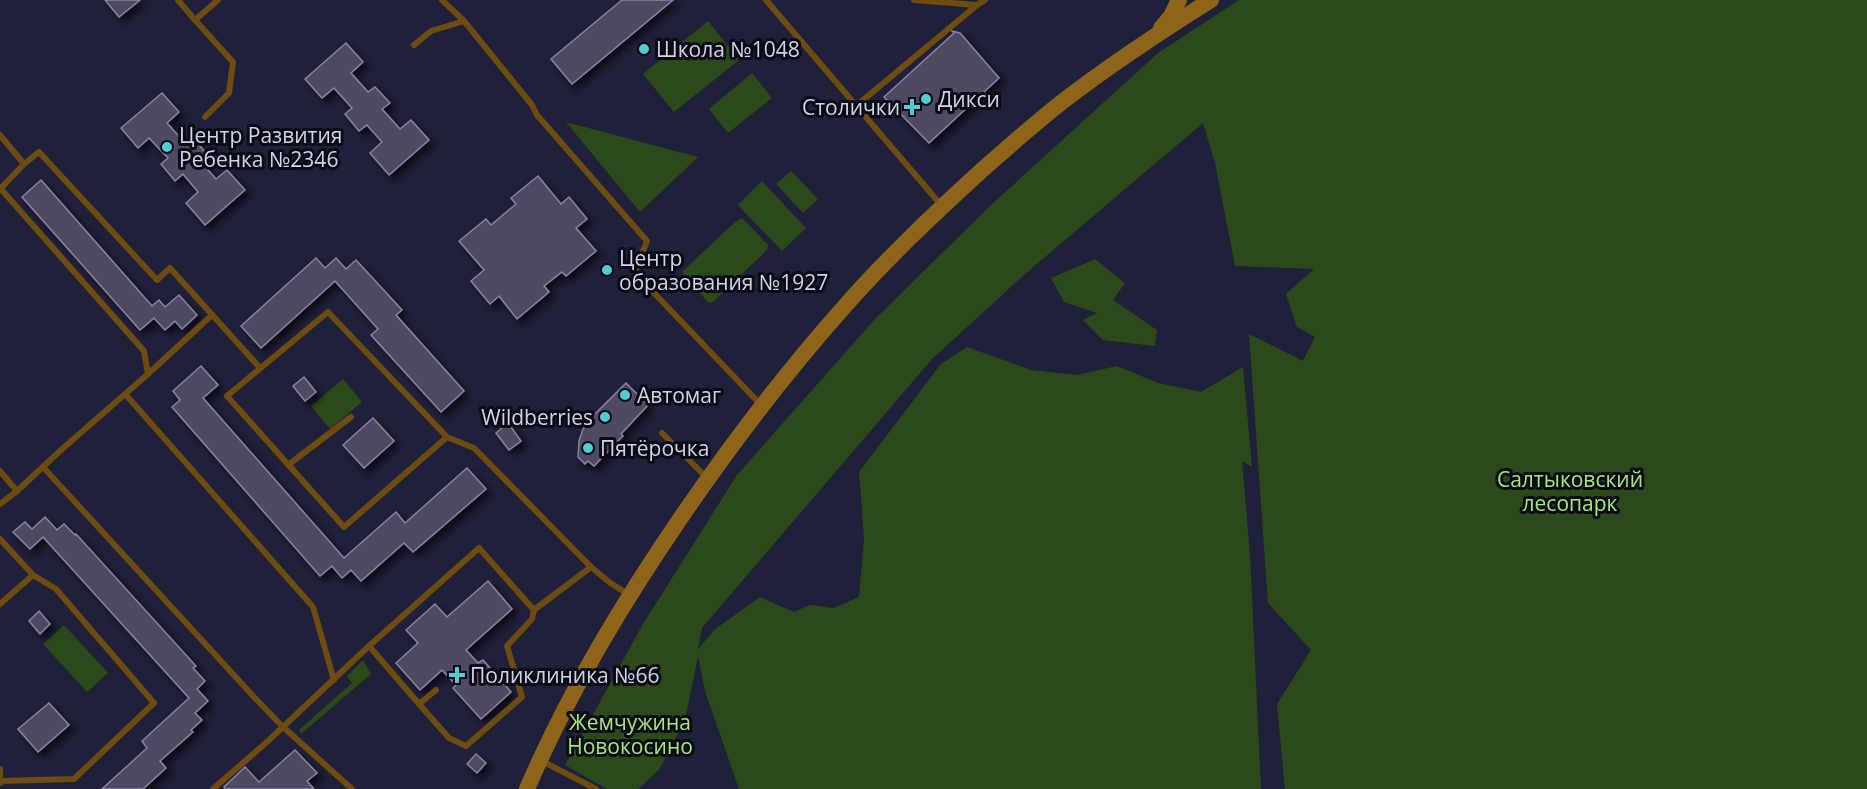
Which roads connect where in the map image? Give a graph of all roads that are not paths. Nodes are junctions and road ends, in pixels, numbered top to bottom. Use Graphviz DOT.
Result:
graph roads {
  1 [pos="178,0"];
  2 [pos="218,0"];
  3 [pos="442,0"];
  4 [pos="766,0"];
  5 [pos="914,0"];
  6 [pos="985,0"];
  7 [pos="1179,0"];
  8 [pos="1211,0"];
  9 [pos="977,5"];
  10 [pos="195,20"];
  11 [pos="464,21"];
  12 [pos="1147,41"];
  13 [pos="414,45"];
  14 [pos="856,106"];
  15 [pos="205,117"];
  16 [pos="0,135"];
  17 [pos="24,164"];
  18 [pos="0,188"];
  19 [pos="943,206"];
  20 [pos="212,315"];
  21 [pos="260,368"];
  22 [pos="148,374"];
  23 [pos="126,395"];
  24 [pos="762,407"];
  25 [pos="351,417"];
  26 [pos="662,433"];
  27 [pos="447,437"];
  28 [pos="288,465"];
  29 [pos="43,467"];
  30 [pos="0,471"];
  31 [pos="708,479"];
  32 [pos="17,491"];
  33 [pos="0,504"];
  34 [pos="0,539"];
  35 [pos="591,567"];
  36 [pos="33,575"];
  37 [pos="630,595"];
  38 [pos="0,604"];
  39 [pos="534,610"];
  40 [pos="369,646"];
  41 [pos="334,680"];
  42 [pos="436,690"];
  43 [pos="419,704"];
  44 [pos="282,726"];
  45 [pos="540,759"];
  46 [pos="0,769"];
  47 [pos="0,782"];
  48 [pos="213,789"];
  49 [pos="352,789"];
  50 [pos="527,789"];
  51 [pos="596,789"];
  1 -- 10 [label="lane"];
  2 -- 10 [label="lane"];
  3 -- 11 [label="lane"];
  4 -- 14 [label="lane"];
  5 -- 9 [label="lane"];
  6 -- 9 [label="lane"];
  7 -- 12 [label="street"];
  8 -- 12 [label="street"];
  9 -- 14 [label="lane"];
  10 -- 15 [label="lane"];
  11 -- 13 [label="lane"];
  11 -- 24 [label="lane"];
  12 -- 19 [label="street"];
  14 -- 19 [label="lane"];
  16 -- 17 [label="lane"];
  17 -- 18 [label="lane"];
  17 -- 20 [label="lane"];
  18 -- 22 [label="lane"];
  19 -- 24 [label="street"];
  20 -- 21 [label="lane"];
  20 -- 22 [label="lane"];
  21 -- 27 [label="lane"];
  21 -- 28 [label="lane"];
  22 -- 23 [label="lane"];
  23 -- 29 [label="lane"];
  23 -- 41 [label="lane"];
  24 -- 31 [label="street"];
  25 -- 28 [label="lane"];
  26 -- 31 [label="lane"];
  27 -- 28 [label="lane"];
  27 -- 35 [label="lane"];
  29 -- 32 [label="lane"];
  29 -- 44 [label="lane"];
  30 -- 32 [label="lane"];
  31 -- 37 [label="street"];
  32 -- 33 [label="lane"];
  34 -- 36 [label="lane"];
  35 -- 37 [label="lane"];
  35 -- 39 [label="lane"];
  36 -- 38 [label="lane"];
  36 -- 47 [label="lane"];
  37 -- 45 [label="street"];
  39 -- 40 [label="lane"];
  39 -- 43 [label="lane"];
  40 -- 41 [label="lane"];
  40 -- 43 [label="lane"];
  41 -- 44 [label="lane"];
  42 -- 43 [label="lane"];
  44 -- 48 [label="lane"];
  44 -- 49 [label="lane"];
  45 -- 50 [label="street"];
  45 -- 51 [label="lane"];
  46 -- 47 [label="lane"];
}
